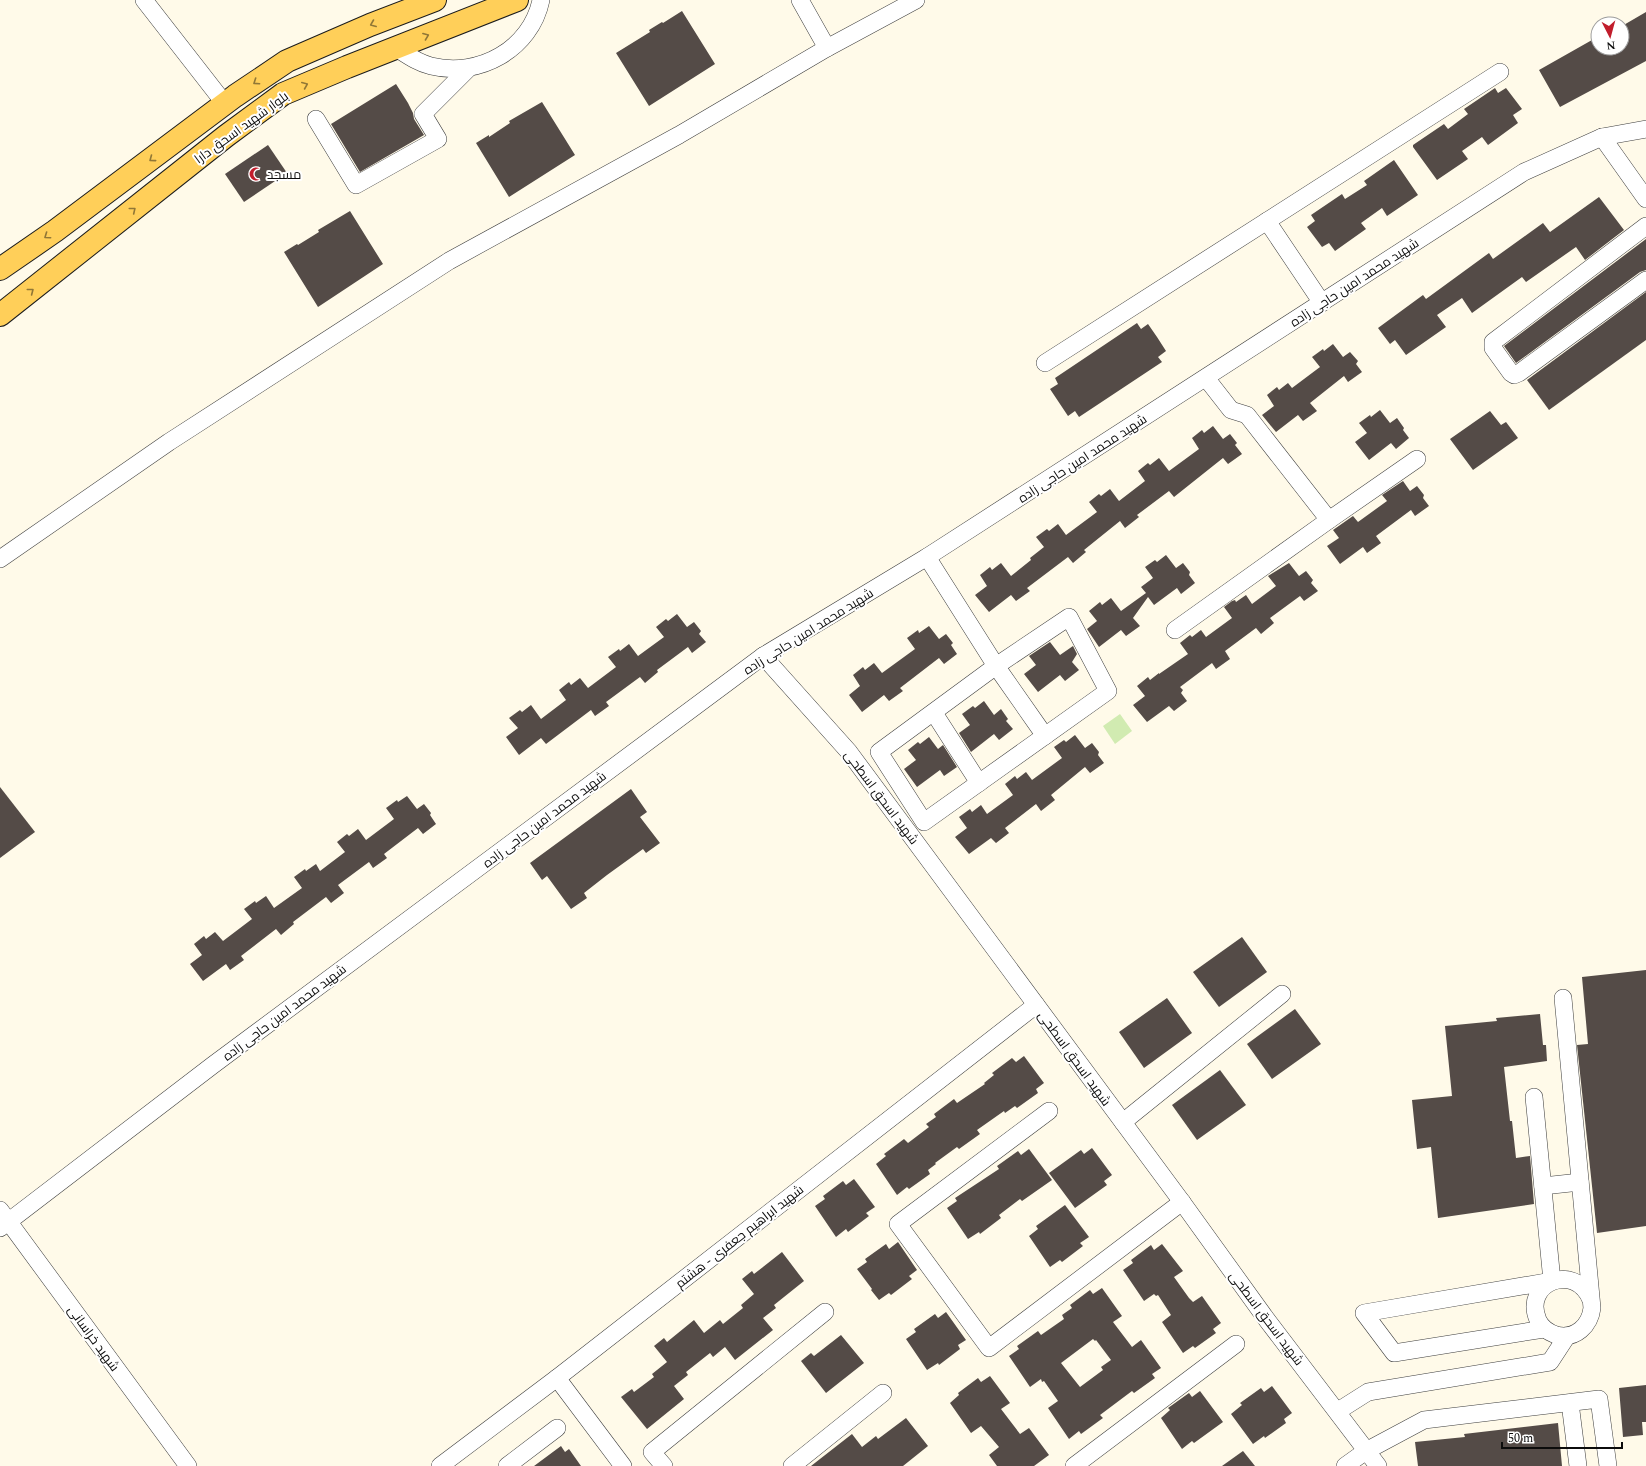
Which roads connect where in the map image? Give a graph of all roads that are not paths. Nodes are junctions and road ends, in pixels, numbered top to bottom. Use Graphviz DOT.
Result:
graph roads {
  1 [pos="144,0"];
  2 [pos="435,0"];
  3 [pos="440,0"];
  4 [pos="517,0"];
  5 [pos="541,0"];
  6 [pos="800,0"];
  7 [pos="916,0"];
  8 [pos="452,26"];
  9 [pos="396,48"];
  10 [pos="827,48"];
  11 [pos="469,68"];
  12 [pos="1500,72"];
  13 [pos="225,104"];
  14 [pos="316,120"];
  15 [pos="1646,129"];
  16 [pos="1602,137"];
  17 [pos="1646,200"];
  18 [pos="1267,221"];
  19 [pos="1646,226"];
  20 [pos="0,269"];
  21 [pos="1646,280"];
  22 [pos="1322,303"];
  23 [pos="0,315"];
  24 [pos="1045,363"];
  25 [pos="1206,378"];
  26 [pos="1417,459"];
  27 [pos="1329,520"];
  28 [pos="927,557"];
  29 [pos="0,559"];
  30 [pos="1176,630"];
  31 [pos="762,656"];
  32 [pos="996,666"];
  33 [pos="934,713"];
  34 [pos="1045,736"];
  35 [pos="979,783"];
  36 [pos="1282,994"];
  37 [pos="1563,998"];
  38 [pos="1036,1005"];
  39 [pos="1534,1098"];
  40 [pos="1049,1111"];
  41 [pos="1123,1122"];
  42 [pos="1580,1182"];
  43 [pos="1543,1186"];
  44 [pos="1182,1202"];
  45 [pos="3,1220"];
  46 [pos="1552,1281"];
  47 [pos="1591,1300"];
  48 [pos="826,1312"];
  49 [pos="1544,1329"];
  50 [pos="1567,1336"];
  51 [pos="1236,1344"];
  52 [pos="557,1378"];
  53 [pos="883,1393"];
  54 [pos="1570,1403"];
  55 [pos="1338,1411"];
  56 [pos="557,1428"];
  57 [pos="1366,1451"];
  58 [pos="1081,1464"];
  59 [pos="188,1466"];
  60 [pos="440,1466"];
  61 [pos="507,1466"];
  62 [pos="623,1466"];
  63 [pos="664,1466"];
  64 [pos="792,1466"];
  65 [pos="1345,1466"];
  66 [pos="1378,1466"];
  67 [pos="1578,1466"];
  68 [pos="1608,1466"];
  1 -- 13 [label="street"];
  2 -- 13 [label="main road, بلوار شهید اسحق دارا, one-way"];
  3 -- 8 [label="main road"];
  4 -- 8 [label="main road, بلوار شهید اسحق دارا"];
  5 -- 11 [label="street"];
  6 -- 10 [label="street"];
  7 -- 10 [label="street"];
  9 -- 8 [label="main road, بلوار شهید اسحق دارا, one-way"];
  9 -- 11 [label="street"];
  23 -- 9 [label="main road, بلوار شهید اسحق دارا, one-way"];
  10 -- 29 [label="street"];
  11 -- 14 [label="street"];
  12 -- 18 [label="street"];
  13 -- 20 [label="main road, بلوار شهید اسحق دارا, one-way"];
  15 -- 16 [label="street, شهید محمد امین حاجی زاده"];
  16 -- 17 [label="street"];
  16 -- 22 [label="street, شهید محمد امین حاجی زاده"];
  18 -- 22 [label="street"];
  18 -- 24 [label="street"];
  19 -- 21 [label="street"];
  22 -- 25 [label="street, شهید محمد امین حاجی زاده"];
  25 -- 27 [label="street"];
  25 -- 28 [label="street, شهید محمد امین حاجی زاده"];
  26 -- 27 [label="street"];
  27 -- 30 [label="street"];
  28 -- 31 [label="street, شهید محمد امین حاجی زاده"];
  28 -- 32 [label="street"];
  31 -- 38 [label="street, شهید اسحق اسطحی"];
  31 -- 45 [label="street, شهید محمد امین حاجی زاده"];
  32 -- 33 [label="street"];
  32 -- 34 [label="street"];
  32 -- 34 [label="street"];
  33 -- 35 [label="street"];
  33 -- 35 [label="street"];
  34 -- 35 [label="street"];
  36 -- 41 [label="street"];
  37 -- 42 [label="street"];
  38 -- 41 [label="street, شهید اسحق اسطحی"];
  38 -- 52 [label="street, شهید ابراهیم جعفری - هشتم"];
  39 -- 43 [label="street"];
  40 -- 44 [label="street"];
  41 -- 44 [label="street, شهید اسحق اسطحی"];
  42 -- 43 [label="street"];
  42 -- 47 [label="street"];
  43 -- 46 [label="street"];
  44 -- 55 [label="street, شهید اسحق اسطحی"];
  45 -- 59 [label="street, شهید خراسانی"];
  46 -- 47 [label="street"];
  46 -- 49 [label="street"];
  46 -- 49 [label="street"];
  47 -- 50 [label="street"];
  48 -- 63 [label="street"];
  49 -- 50 [label="street"];
  50 -- 55 [label="street"];
  51 -- 58 [label="street"];
  52 -- 60 [label="street, شهید ابراهیم جعفری - هشتم"];
  52 -- 62 [label="street"];
  53 -- 64 [label="street"];
  54 -- 57 [label="street"];
  54 -- 67 [label="street"];
  54 -- 68 [label="street"];
  55 -- 57 [label="street, شهید اسحق اسطحی"];
  56 -- 61 [label="street"];
  57 -- 65 [label="street"];
  57 -- 66 [label="street, شهید اسحق اسطحی"];
}
